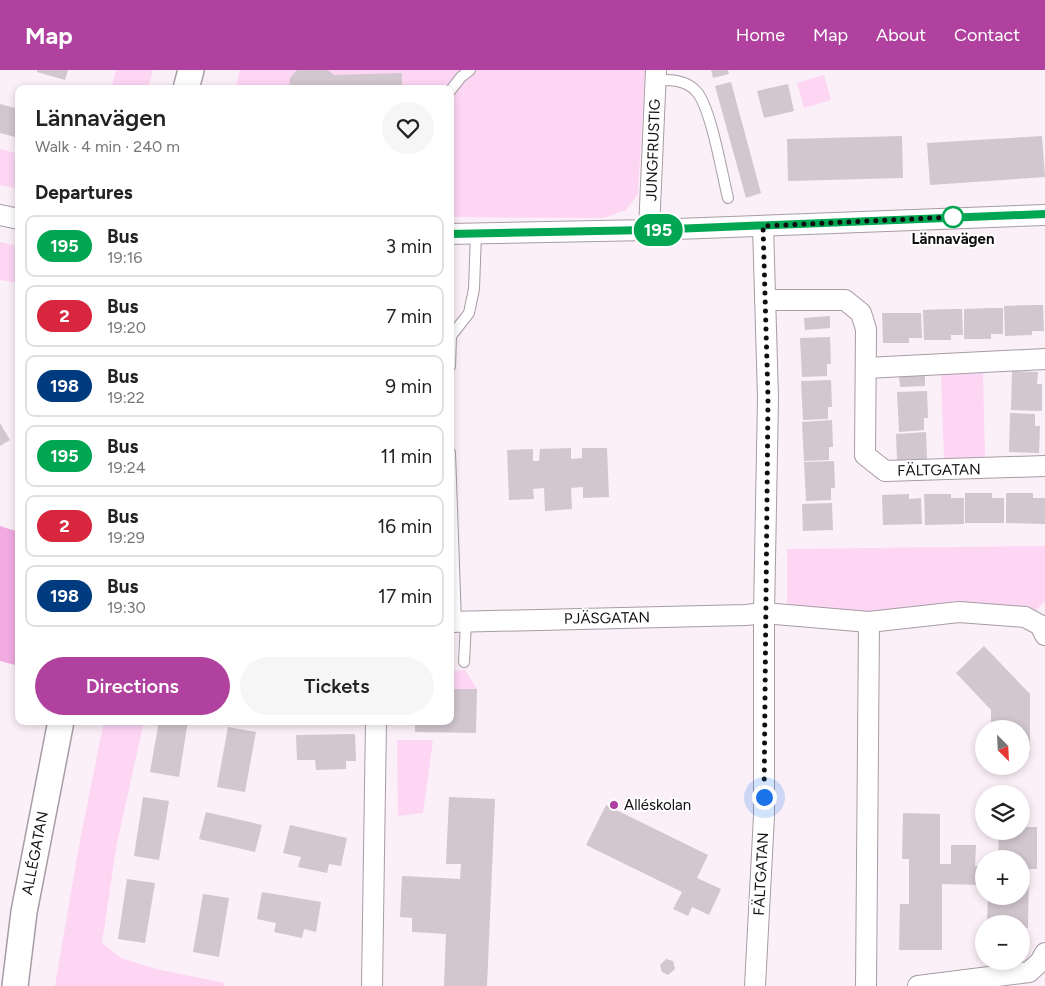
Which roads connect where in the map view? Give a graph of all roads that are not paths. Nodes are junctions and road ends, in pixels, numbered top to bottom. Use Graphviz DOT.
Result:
graph roads {
  1 [pos="191,70"];
  2 [pos="470,70"];
  3 [pos="656,75"];
  4 [pos="187,85"];
  5 [pos="454,85"];
  6 [pos="728,198"];
  7 [pos="1045,214"];
  8 [pos="0,215"];
  9 [pos="15,218"];
  10 [pos="763,226"];
  11 [pos="649,230"];
  12 [pos="476,233"];
  13 [pos="454,234"];
  14 [pos="766,300"];
  15 [pos="454,332"];
  16 [pos="1045,358"];
  17 [pos="866,368"];
  18 [pos="1045,466"];
  19 [pos="454,550"];
  20 [pos="764,613"];
  21 [pos="457,622"];
  22 [pos="869,622"];
  23 [pos="1045,635"];
  24 [pos="464,662"];
  25 [pos="60,725"];
  26 [pos="376,725"];
  27 [pos="1045,953"];
  28 [pos="15,986"];
  29 [pos="372,986"];
  30 [pos="754,986"];
  31 [pos="866,986"];
  32 [pos="918,986"];
  1 -- 4 [label="street"];
  2 -- 5 [label="lane"];
  3 -- 6 [label="lane"];
  3 -- 11 [label="street, JUNGFRUSTIG"];
  7 -- 10 [label="street"];
  8 -- 9 [label="street"];
  10 -- 11 [label="street"];
  10 -- 14 [label="street, FÄLTGATAN"];
  11 -- 12 [label="street"];
  12 -- 13 [label="street"];
  12 -- 15 [label="lane"];
  14 -- 17 [label="street, FÄLTGATAN"];
  14 -- 20 [label="street, FÄLTGATAN"];
  16 -- 17 [label="street"];
  17 -- 18 [label="street, FÄLTGATAN"];
  19 -- 21 [label="lane"];
  20 -- 21 [label="street, PJÄSGATAN"];
  20 -- 22 [label="street"];
  20 -- 30 [label="street, FÄLTGATAN"];
  21 -- 24 [label="lane"];
  22 -- 23 [label="street"];
  22 -- 31 [label="street"];
  25 -- 28 [label="street, ALLÉGATAN"];
  26 -- 29 [label="street"];
  27 -- 32 [label="street"];
}
